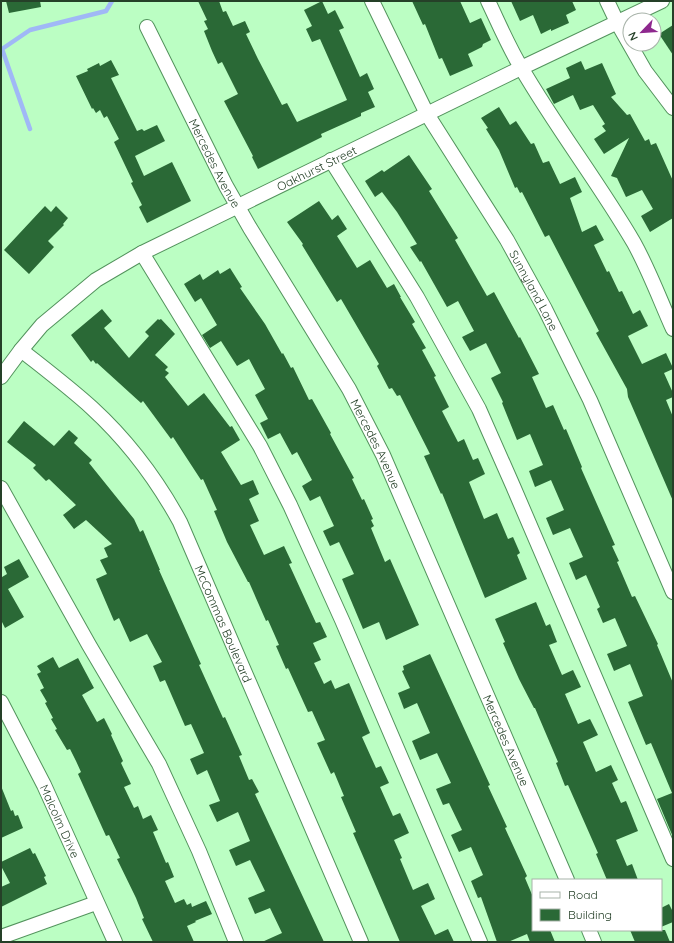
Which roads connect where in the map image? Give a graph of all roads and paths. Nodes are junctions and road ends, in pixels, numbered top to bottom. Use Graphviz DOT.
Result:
graph roads {
  1 [pos="372,1"];
  2 [pos="488,1"];
  3 [pos="607,1"];
  4 [pos="662,1"];
  5 [pos="617,22"];
  6 [pos="147,27"];
  7 [pos="521,68"];
  8 [pos="673,108"];
  9 [pos="427,114"];
  10 [pos="331,160"];
  11 [pos="238,207"];
  12 [pos="142,253"];
  13 [pos="673,329"];
  14 [pos="21,350"];
  15 [pos="1,377"];
  16 [pos="1,488"];
  17 [pos="672,589"];
  18 [pos="1,702"];
  19 [pos="673,859"];
  20 [pos="567,879"];
  21 [pos="96,903"];
  22 [pos="589,931"];
  23 [pos="1,936"];
  24 [pos="114,942"];
  25 [pos="236,942"];
  26 [pos="361,942"];
  27 [pos="480,942"];
  28 [pos="594,942"];
  1 -- 9 [label="street, Sunnyland Lane"];
  2 -- 7 [label="street"];
  3 -- 5 [label="street"];
  4 -- 5 [label="street, Oakhurst Street"];
  5 -- 7 [label="street, Oakhurst Street"];
  5 -- 8 [label="street"];
  6 -- 11 [label="street, Mercedes Avenue"];
  7 -- 9 [label="street, Oakhurst Street"];
  7 -- 13 [label="street"];
  9 -- 10 [label="street, Oakhurst Street"];
  9 -- 17 [label="street, Sunnyland Lane"];
  10 -- 11 [label="street, Oakhurst Street"];
  10 -- 19 [label="street"];
  11 -- 12 [label="street, Oakhurst Street"];
  11 -- 20 [label="street, Mercedes Avenue"];
  12 -- 14 [label="street, Oakhurst Street"];
  12 -- 27 [label="street"];
  14 -- 15 [label="street, Oakhurst Street"];
  14 -- 26 [label="street, McCommas Boulevard"];
  16 -- 25 [label="street"];
  18 -- 21 [label="street, Malcolm Drive"];
  21 -- 23 [label="street"];
  21 -- 24 [label="street, Malcolm Drive"];
  22 -- 28 [label="street"];
}
